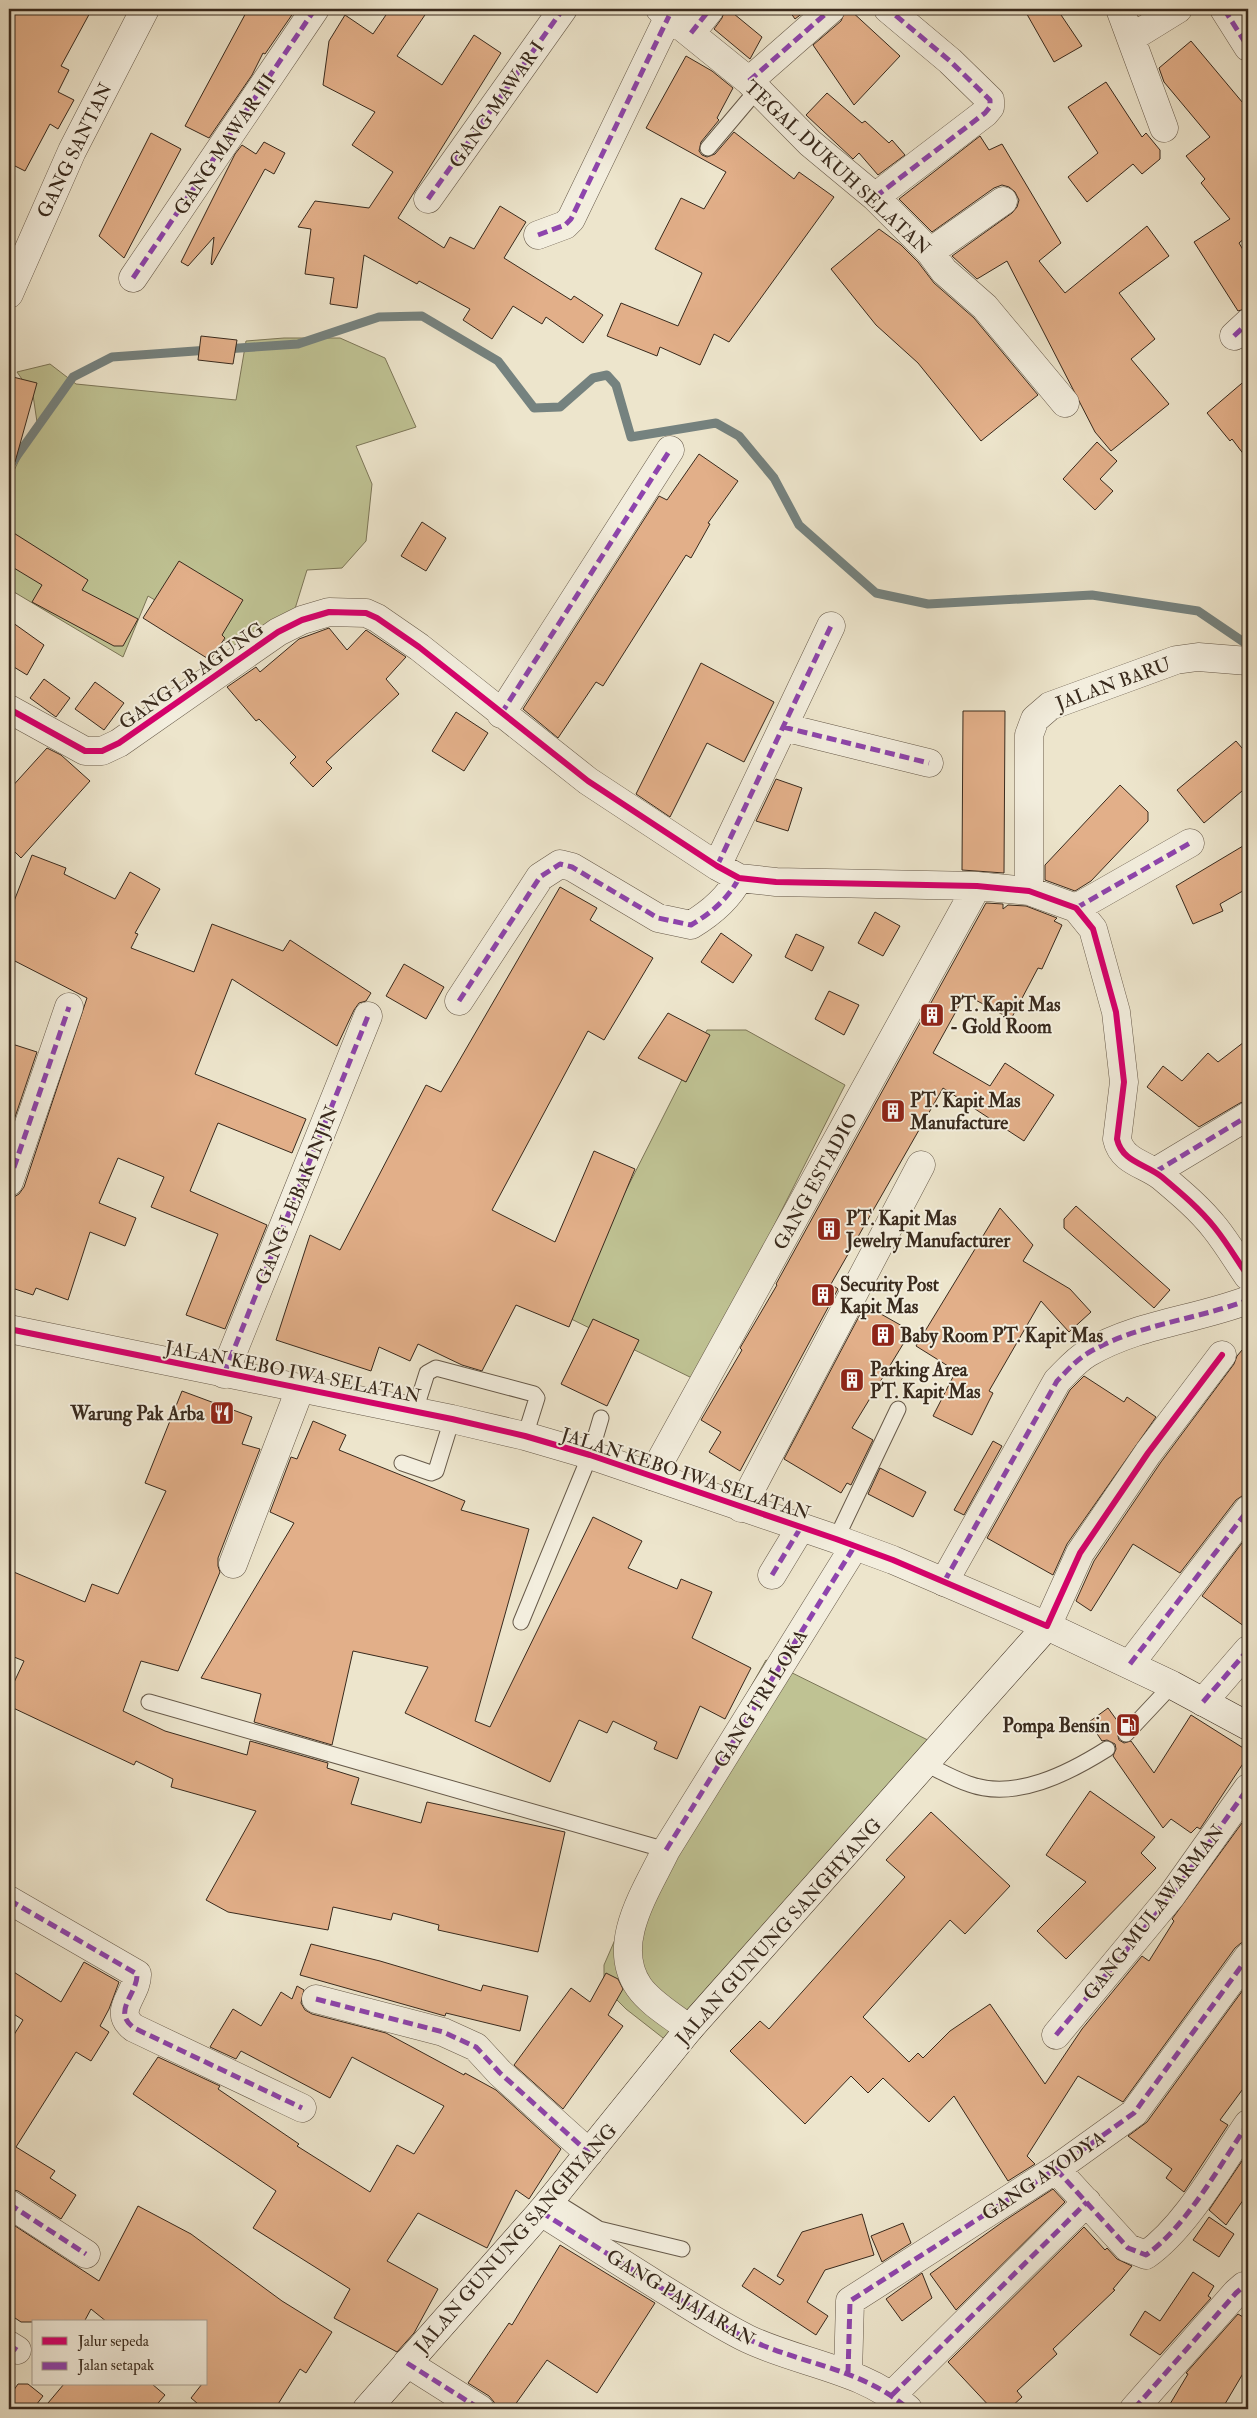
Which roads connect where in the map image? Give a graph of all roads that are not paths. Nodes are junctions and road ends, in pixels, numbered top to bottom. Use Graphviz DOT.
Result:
graph roads {
  1 [pos="144,9"];
  2 [pos="315,9"];
  3 [pos="563,9"];
  4 [pos="710,9"];
  5 [pos="831,9"];
  6 [pos="888,9"];
  7 [pos="1120,9"];
  8 [pos="1178,9"];
  9 [pos="1224,9"];
  10 [pos="664,12"];
  11 [pos="691,34"];
  12 [pos="1131,38"];
  13 [pos="1248,47"];
  14 [pos="753,86"];
  15 [pos="1164,128"];
  16 [pos="708,148"];
  17 [pos="875,197"];
  18 [pos="428,199"];
  19 [pos="1003,201"];
  20 [pos="538,235"];
  21 [pos="930,252"];
  22 [pos="133,278"];
  23 [pos="9,294"];
  24 [pos="1065,402"];
  25 [pos="670,450"];
  26 [pos="831,626"];
  27 [pos="1248,661"];
  28 [pos="9,710"];
  29 [pos="501,714"];
  30 [pos="783,727"];
  31 [pos="929,763"];
  32 [pos="1190,843"];
  33 [pos="728,872"];
  34 [pos="978,886"];
  35 [pos="1029,891"];
  36 [pos="1076,908"];
  37 [pos="459,1001"];
  38 [pos="69,1007"];
  39 [pos="368,1016"];
  40 [pos="1248,1116"];
  41 [pos="922,1164"];
  42 [pos="1155,1172"];
  43 [pos="9,1182"];
  44 [pos="1248,1276"];
  45 [pos="1248,1300"];
  46 [pos="9,1329"];
  47 [pos="1222,1354"];
  48 [pos="224,1374"];
  49 [pos="300,1389"];
  50 [pos="898,1409"];
  51 [pos="415,1411"];
  52 [pos="452,1418"];
  53 [pos="601,1418"];
  54 [pos="525,1436"];
  55 [pos="590,1455"];
  56 [pos="402,1463"];
  57 [pos="652,1476"];
  58 [pos="741,1508"];
  59 [pos="1248,1510"];
  60 [pos="801,1527"];
  61 [pos="845,1543"];
  62 [pos="232,1564"];
  63 [pos="772,1576"];
  64 [pos="944,1582"];
  65 [pos="521,1622"];
  66 [pos="1047,1626"];
  67 [pos="1248,1650"];
  68 [pos="1130,1664"];
  69 [pos="1172,1685"];
  70 [pos="149,1702"];
  71 [pos="1204,1702"];
  72 [pos="1248,1726"];
  73 [pos="1126,1734"];
  74 [pos="1107,1749"];
  75 [pos="926,1764"];
  76 [pos="1248,1788"];
  77 [pos="666,1850"];
  78 [pos="9,1900"];
  79 [pos="1248,1957"];
  80 [pos="316,1998"];
  81 [pos="689,2029"];
  82 [pos="1056,2035"];
  83 [pos="302,2108"];
  84 [pos="1248,2124"];
  85 [pos="589,2154"];
  86 [pos="1056,2169"];
  87 [pos="1087,2202"];
  88 [pos="9,2204"];
  89 [pos="546,2205"];
  90 [pos="682,2250"];
  91 [pos="86,2254"];
  92 [pos="1247,2285"];
  93 [pos="407,2363"];
  94 [pos="848,2374"];
  95 [pos="900,2402"];
  96 [pos="367,2409"];
  97 [pos="480,2409"];
  98 [pos="1134,2409"];
  1 -- 23 [label="street, GANG SANTAN"];
  2 -- 22 [label="street, GANG MAWAR III"];
  3 -- 18 [label="street, GANG MAWAR I"];
  4 -- 11 [label="street"];
  5 -- 14 [label="street"];
  6 -- 17 [label="street"];
  7 -- 12 [label="street"];
  8 -- 12 [label="street"];
  9 -- 13 [label="street"];
  10 -- 11 [label="street, TEGAL DUKUH SELATAN"];
  10 -- 20 [label="street"];
  11 -- 14 [label="street, TEGAL DUKUH SELATAN"];
  12 -- 15 [label="street"];
  14 -- 16 [label="lane"];
  14 -- 17 [label="street, TEGAL DUKUH SELATAN"];
  17 -- 21 [label="street, TEGAL DUKUH SELATAN"];
  19 -- 21 [label="street"];
  21 -- 24 [label="street, TEGAL DUKUH SELATAN"];
  25 -- 29 [label="street"];
  26 -- 30 [label="street"];
  27 -- 35 [label="street, JALAN BARU"];
  28 -- 29 [label="street, GANG LB AGUNG"];
  29 -- 33 [label="street, GANG LB AGUNG"];
  30 -- 31 [label="street"];
  30 -- 33 [label="street"];
  32 -- 36 [label="street"];
  33 -- 34 [label="street"];
  33 -- 37 [label="street"];
  34 -- 35 [label="street"];
  34 -- 57 [label="street, GANG ESTADIO"];
  35 -- 36 [label="street"];
  36 -- 42 [label="street"];
  38 -- 43 [label="street"];
  39 -- 48 [label="street, GANG LEBAK INJIN"];
  40 -- 42 [label="street"];
  41 -- 58 [label="street"];
  42 -- 44 [label="street"];
  45 -- 64 [label="street"];
  46 -- 48 [label="street, JALAN KEBO IWA SELATAN"];
  47 -- 66 [label="street, JALAN GUNUNG SANGHYANG"];
  48 -- 49 [label="street, JALAN KEBO IWA SELATAN"];
  49 -- 51 [label="street, JALAN KEBO IWA SELATAN"];
  49 -- 62 [label="street"];
  50 -- 61 [label="lane"];
  51 -- 52 [label="street, JALAN KEBO IWA SELATAN"];
  51 -- 54 [label="lane"];
  52 -- 54 [label="street, JALAN KEBO IWA SELATAN"];
  52 -- 56 [label="lane"];
  53 -- 55 [label="lane"];
  54 -- 55 [label="street, JALAN KEBO IWA SELATAN"];
  55 -- 57 [label="street, JALAN KEBO IWA SELATAN"];
  55 -- 65 [label="lane"];
  57 -- 58 [label="street, JALAN KEBO IWA SELATAN"];
  58 -- 60 [label="street, JALAN KEBO IWA SELATAN"];
  59 -- 68 [label="street"];
  60 -- 61 [label="street, JALAN KEBO IWA SELATAN"];
  60 -- 63 [label="street"];
  61 -- 64 [label="street, JALAN KEBO IWA SELATAN"];
  61 -- 77 [label="street, GANG TRI LOKA"];
  64 -- 66 [label="street, JALAN KEBO IWA SELATAN"];
  66 -- 68 [label="street"];
  66 -- 75 [label="street, JALAN GUNUNG SANGHYANG"];
  67 -- 71 [label="street"];
  68 -- 69 [label="street"];
  69 -- 71 [label="street"];
  69 -- 73 [label="lane"];
  70 -- 77 [label="lane"];
  71 -- 72 [label="street"];
  74 -- 75 [label="lane"];
  75 -- 81 [label="street, JALAN GUNUNG SANGHYANG"];
  76 -- 82 [label="street, GANG MULAWARMAN"];
  77 -- 81 [label="street, GANG TRI LOKA"];
  78 -- 83 [label="street"];
  79 -- 86 [label="street, GANG AYODYA"];
  80 -- 85 [label="street"];
  81 -- 85 [label="street, JALAN GUNUNG SANGHYANG"];
  84 -- 87 [label="street"];
  85 -- 89 [label="street, JALAN GUNUNG SANGHYANG"];
  86 -- 87 [label="street"];
  86 -- 94 [label="street, GANG AYODYA"];
  87 -- 95 [label="street"];
  88 -- 91 [label="street"];
  89 -- 90 [label="lane"];
  89 -- 93 [label="street, JALAN GUNUNG SANGHYANG"];
  89 -- 94 [label="street, GANG PAJAJARAN"];
  92 -- 98 [label="street"];
  93 -- 96 [label="street, JALAN GUNUNG SANGHYANG"];
  93 -- 97 [label="street"];
  94 -- 95 [label="street, GANG PAJAJARAN"];
}
